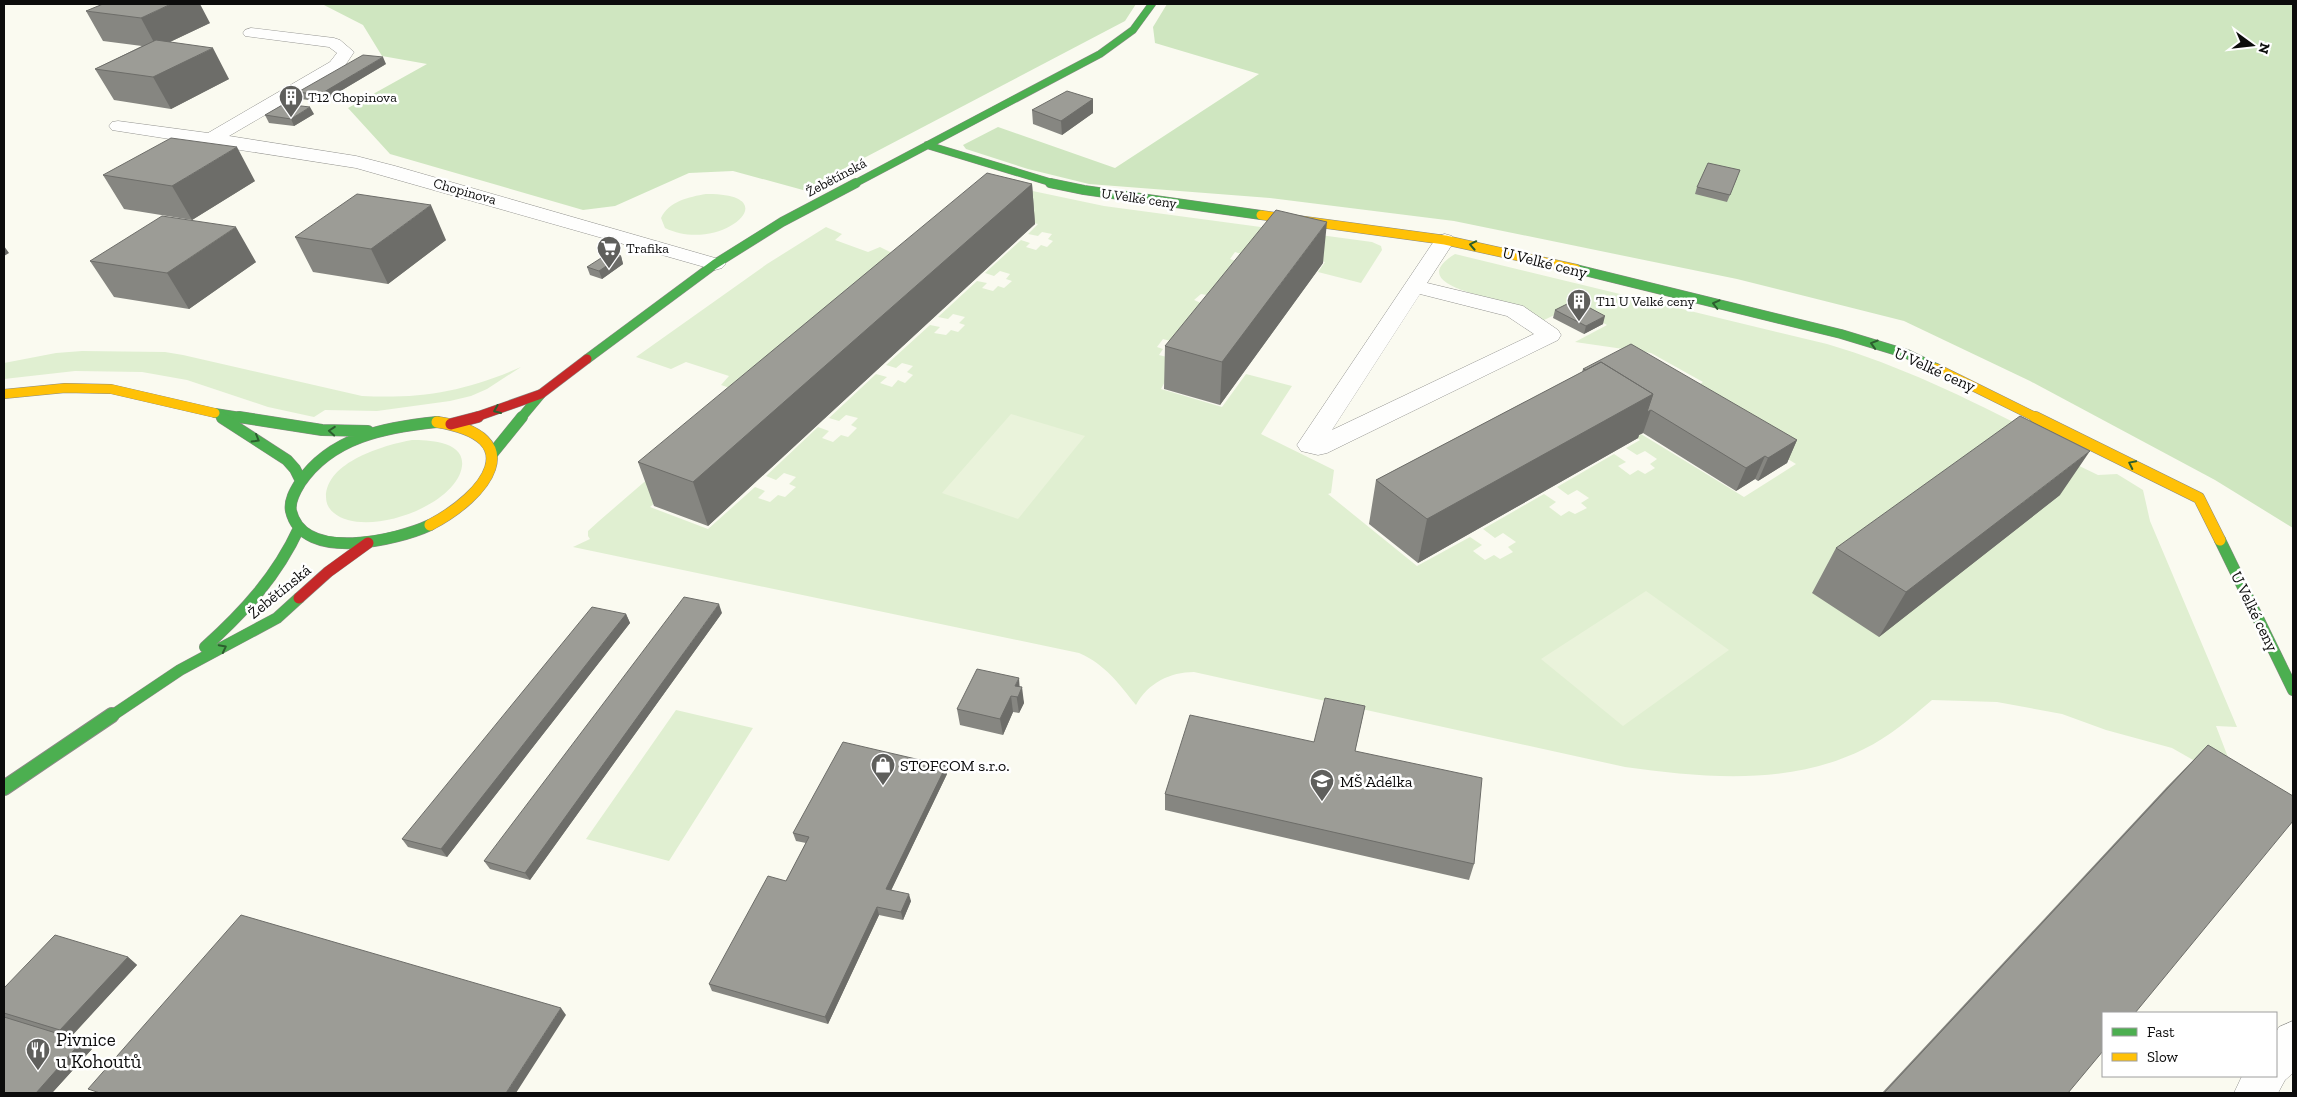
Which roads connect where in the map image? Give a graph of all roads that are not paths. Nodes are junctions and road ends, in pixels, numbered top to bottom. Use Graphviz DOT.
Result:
graph roads {
  1 [pos="1152,4"];
  2 [pos="251,33"];
  3 [pos="118,126"];
  4 [pos="211,139"];
  5 [pos="927,145"];
  6 [pos="1445,240"];
  7 [pos="715,264"];
  8 [pos="1414,286"];
  9 [pos="4,394"];
  10 [pos="541,394"];
  11 [pos="215,413"];
  12 [pos="451,424"];
  13 [pos="381,430"];
  14 [pos="492,454"];
  15 [pos="301,481"];
  16 [pos="299,528"];
  17 [pos="368,543"];
  18 [pos="180,670"];
  19 [pos="2293,690"];
  20 [pos="4,788"];
  21 [pos="2293,1040"];
  22 [pos="2277,1063"];
  23 [pos="2266,1077"];
  24 [pos="2254,1093"];
  1 -- 5 [label="street, Žebětínská"];
  2 -- 4 [label="street"];
  3 -- 4 [label="street, Chopinova"];
  4 -- 7 [label="street, Chopinova"];
  5 -- 6 [label="street, U Velké ceny"];
  5 -- 7 [label="street, Žebětínská"];
  6 -- 8 [label="street"];
  19 -- 6 [label="street, U Velké ceny, one-way"];
  7 -- 10 [label="street, Žebětínská"];
  8 -- 8 [label="street"];
  9 -- 11 [label="street"];
  10 -- 12 [label="street, Žebětínská, one-way"];
  10 -- 14 [label="street, Žebětínská"];
  13 -- 11 [label="street, one-way"];
  11 -- 15 [label="street, one-way"];
  12 -- 13 [label="street"];
  12 -- 14 [label="street"];
  13 -- 15 [label="street"];
  14 -- 17 [label="street"];
  15 -- 16 [label="street"];
  16 -- 17 [label="street"];
  16 -- 18 [label="street, Žebětínská"];
  18 -- 17 [label="street, Žebětínská, one-way"];
  18 -- 20 [label="street, Žebětínská"];
  21 -- 22 [label="street"];
  23 -- 24 [label="street"];
}
